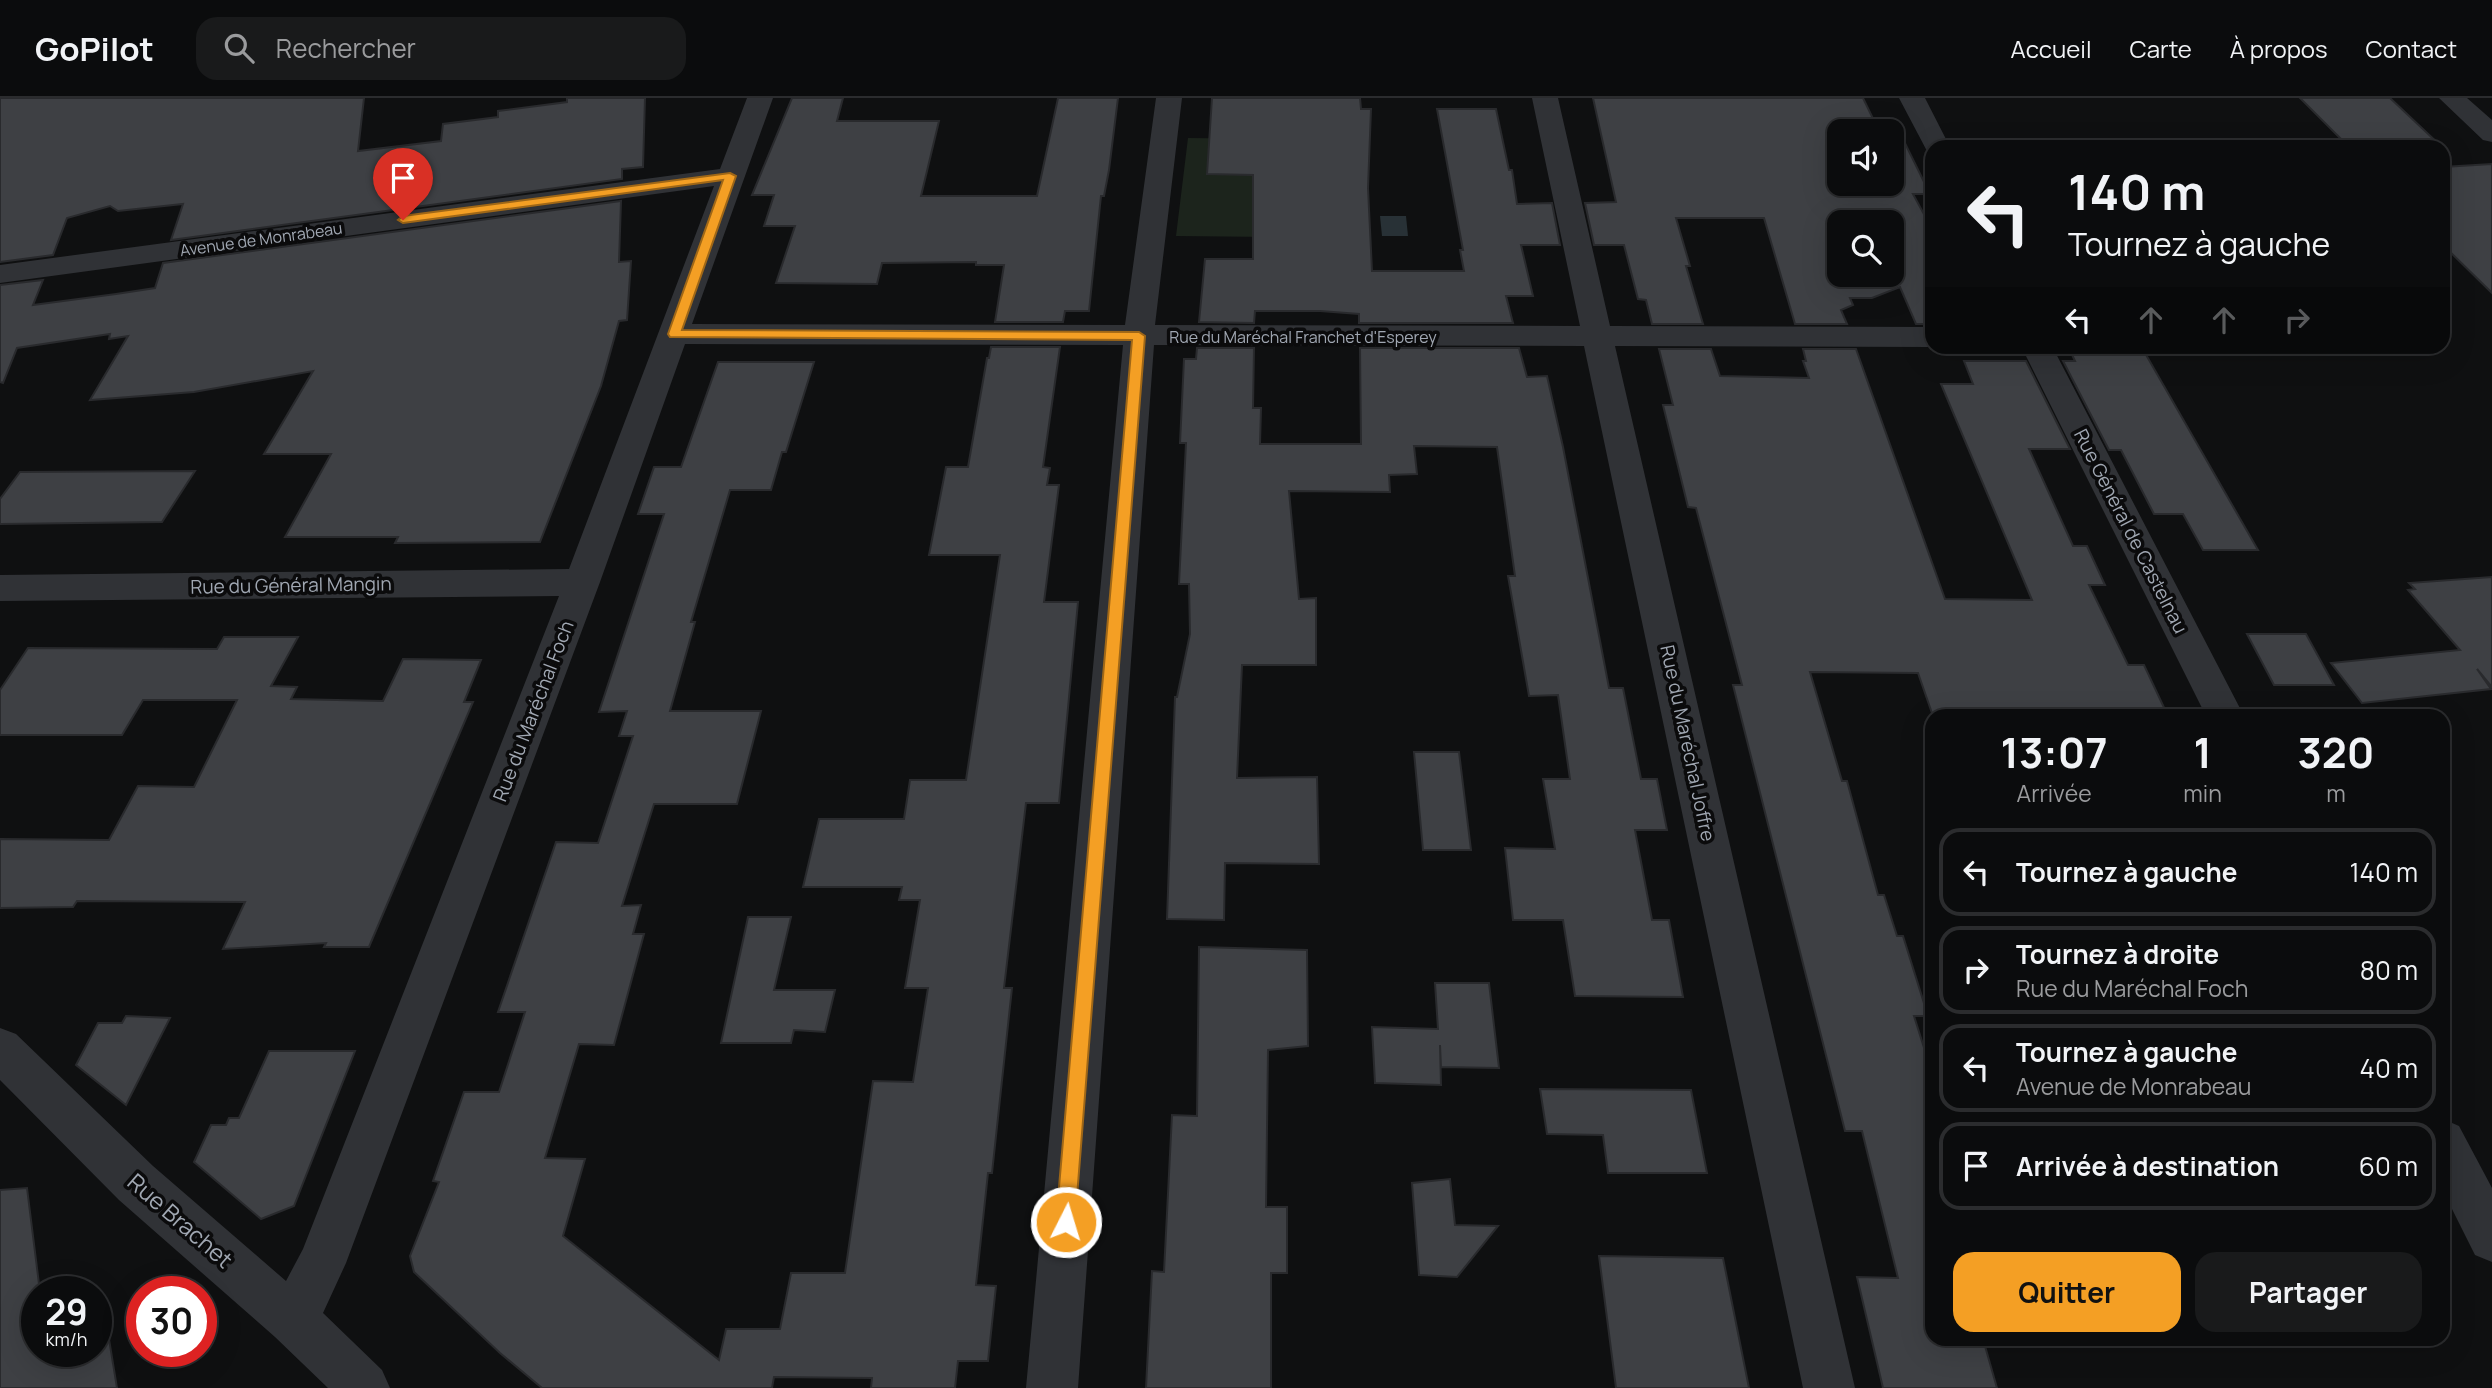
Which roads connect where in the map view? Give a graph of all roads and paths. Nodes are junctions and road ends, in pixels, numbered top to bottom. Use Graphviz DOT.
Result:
graph roads {
  1 [pos="760,98"];
  2 [pos="1169,98"];
  3 [pos="1545,98"];
  4 [pos="1912,98"];
  5 [pos="2452,98"];
  6 [pos="2492,134"];
  7 [pos="1933,140"];
  8 [pos="730,176"];
  9 [pos="0,274"];
  10 [pos="674,334"];
  11 [pos="1139,336"];
  12 [pos="1925,337"];
  13 [pos="1599,338"];
  14 [pos="2040,354"];
  15 [pos="582,582"];
  16 [pos="0,588"];
  17 [pos="2221,709"];
  18 [pos="0,1049"];
  19 [pos="2450,1156"];
  20 [pos="2492,1238"];
  21 [pos="293,1319"];
  22 [pos="364,1388"];
  23 [pos="1052,1388"];
  24 [pos="1829,1388"];
  1 -- 8 [label="street, Rue du Maréchal Foch"];
  2 -- 11 [label="street"];
  3 -- 13 [label="street, Rue du Maréchal Joffre"];
  4 -- 7 [label="street"];
  5 -- 6 [label="street"];
  8 -- 9 [label="street, Avenue de Monrabeau"];
  8 -- 10 [label="street, Rue du Maréchal Foch"];
  10 -- 11 [label="street, Rue du Maréchal Franchet d'Esperey"];
  10 -- 15 [label="street, Rue du Maréchal Foch"];
  11 -- 13 [label="street, Rue du Maréchal Franchet d'Esperey"];
  11 -- 23 [label="street"];
  12 -- 13 [label="street, Rue du Maréchal Franchet d'Esperey"];
  13 -- 24 [label="street, Rue du Maréchal Joffre"];
  14 -- 17 [label="street, Rue Général de Castelnau"];
  15 -- 16 [label="street, Rue du Général Mangin"];
  15 -- 21 [label="street, Rue du Maréchal Foch"];
  18 -- 21 [label="street, Rue Brachet"];
  19 -- 20 [label="street"];
  21 -- 22 [label="street, Rue Brachet"];
}
